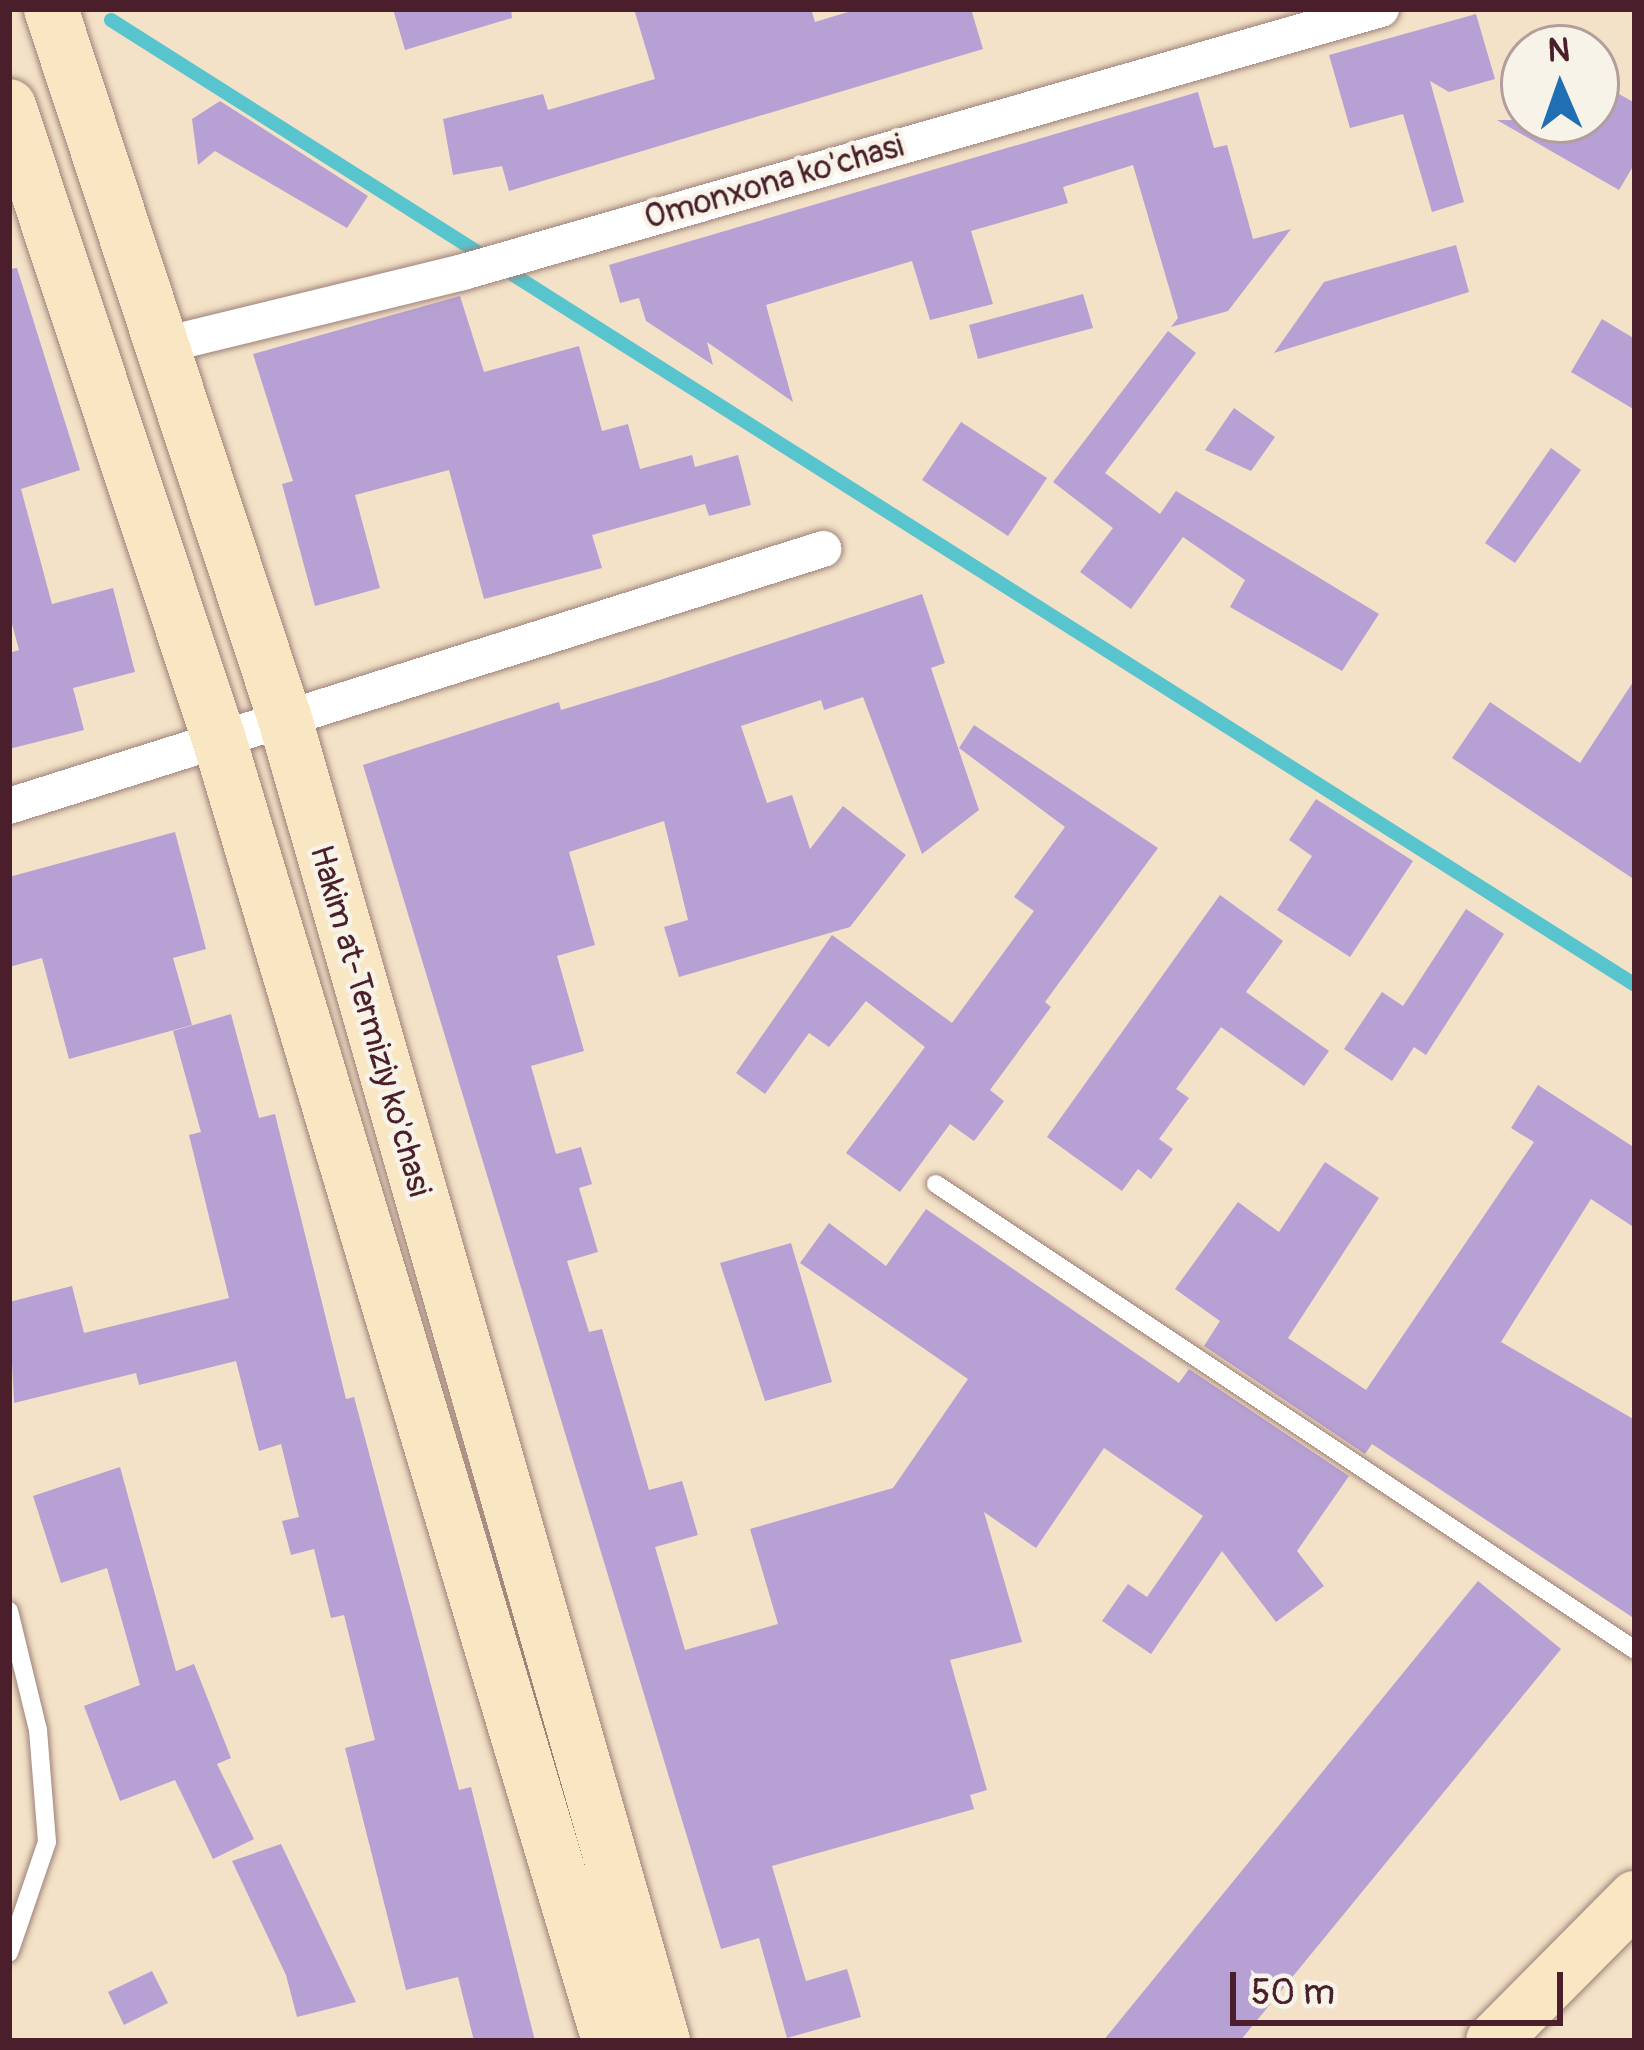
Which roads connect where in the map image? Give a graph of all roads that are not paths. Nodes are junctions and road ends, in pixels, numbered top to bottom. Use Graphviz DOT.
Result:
graph roads {
  1 [pos="51,9"];
  2 [pos="1382,9"];
  3 [pos="9,106"];
  4 [pos="164,345"];
  5 [pos="823,549"];
  6 [pos="284,719"];
  7 [pos="219,739"];
  8 [pos="9,806"];
  9 [pos="936,1184"];
  10 [pos="9,1611"];
  11 [pos="1635,1649"];
  12 [pos="1635,1898"];
  13 [pos="9,1953"];
  14 [pos="609,2041"];
  15 [pos="663,2041"];
  16 [pos="1493,2041"];
  1 -- 4 [label="main road, Hakim at-Termiziy ko'chasi"];
  2 -- 4 [label="street, Omonxona ko'chasi"];
  3 -- 7 [label="main road, Hakim at-Termiziy ko'chasi"];
  4 -- 6 [label="main road, Hakim at-Termiziy ko'chasi"];
  5 -- 6 [label="street"];
  6 -- 7 [label="street"];
  6 -- 15 [label="main road, Hakim at-Termiziy ko'chasi"];
  7 -- 8 [label="street"];
  7 -- 14 [label="main road, Hakim at-Termiziy ko'chasi"];
  9 -- 11 [label="lane"];
  10 -- 13 [label="lane"];
  12 -- 16 [label="main road"];
}
